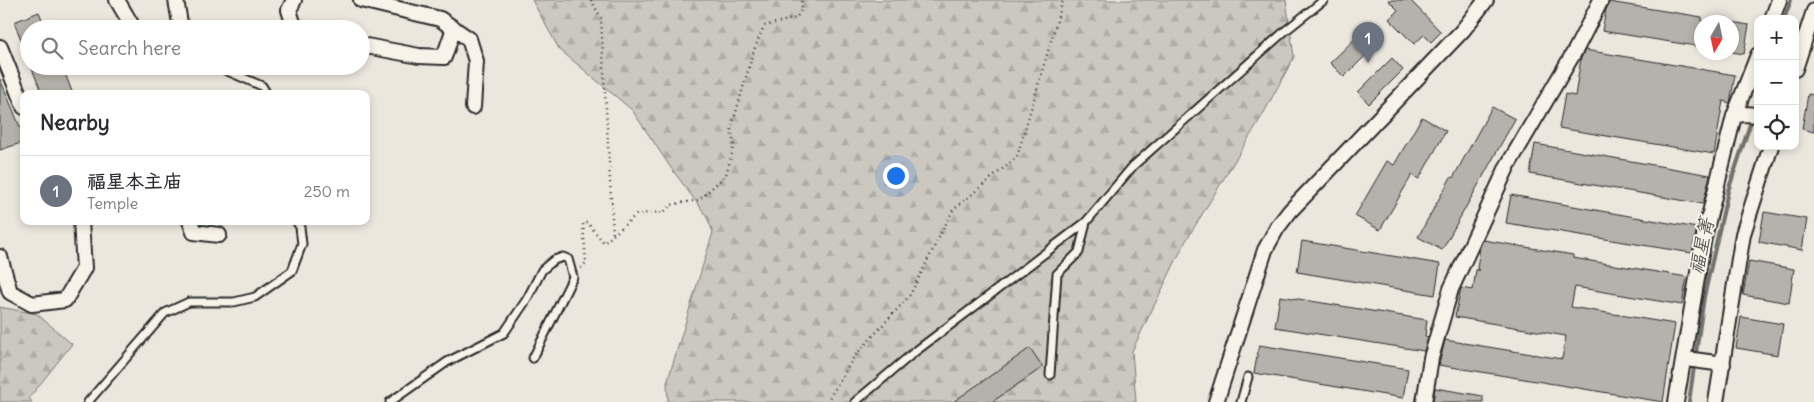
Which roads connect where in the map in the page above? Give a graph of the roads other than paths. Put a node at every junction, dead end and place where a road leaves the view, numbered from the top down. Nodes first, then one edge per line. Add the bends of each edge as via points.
1 (117, 0) edge
2 (176, 0) edge
3 (294, 0) edge
4 (361, 0) edge
5 (1324, 0) edge
6 (1486, 0) edge
7 (1601, 0) edge
8 (1779, 0) edge
9 (1814, 11) edge
10 (1773, 15) edge
11 (129, 20) edge
12 (179, 20) edge
13 (292, 20) edge
14 (454, 28) junction
15 (0, 47) edge
16 (370, 47) edge
17 (1757, 60) edge
18 (1798, 60) edge
19 (237, 75) edge
20 (264, 90) edge
21 (20, 97) edge
22 (473, 107) dead end
23 (1745, 115) edge
24 (1770, 150) edge
25 (1086, 222) junction
26 (81, 225) edge
27 (191, 225) edge
28 (299, 225) edge
29 (219, 235) dead end
30 (0, 258) edge
31 (533, 358) dead end
32 (1685, 360) junction
33 (1723, 364) junction
34 (1050, 375) dead end
35 (1248, 377) dead end
36 (88, 402) edge
37 (390, 402) edge
38 (855, 402) edge
39 (1216, 402) edge
40 (1241, 402) edge
41 (1424, 402) edge
42 (1676, 402) edge
43 (1716, 402) edge

1 - 11 street
2 - 12 street
3 - 13 street via 289,10
4 - 14 street via 440,19
5 - 25 lane via 1132,166
6 - 39 street via 1463,30 1277,228 1265,250
7 - 41 street via 1508,165 1451,289 1431,358
8 - 10 street
9 - 18 street
14 - 16 street via 444,57
14 - 22 street via 469,38 476,62
15 - 21 street
17 - 23 street
19 - 20 lane
23 - 32 street via 1704,237
24 - 33 street via 1743,234
25 - 34 lane via 1079,252 1058,274
25 - 38 lane via 912,354
26 - 30 street via 84,268 65,300 32,304 10,292
27 - 29 street via 194,232
28 - 36 lane via 302,244 292,271 255,297 234,302 189,302 165,313
31 - 37 lane via 573,277 568,259 562,257 542,270 504,333 446,362
32 - 33 street
32 - 42 street
33 - 43 street
35 - 40 lane

